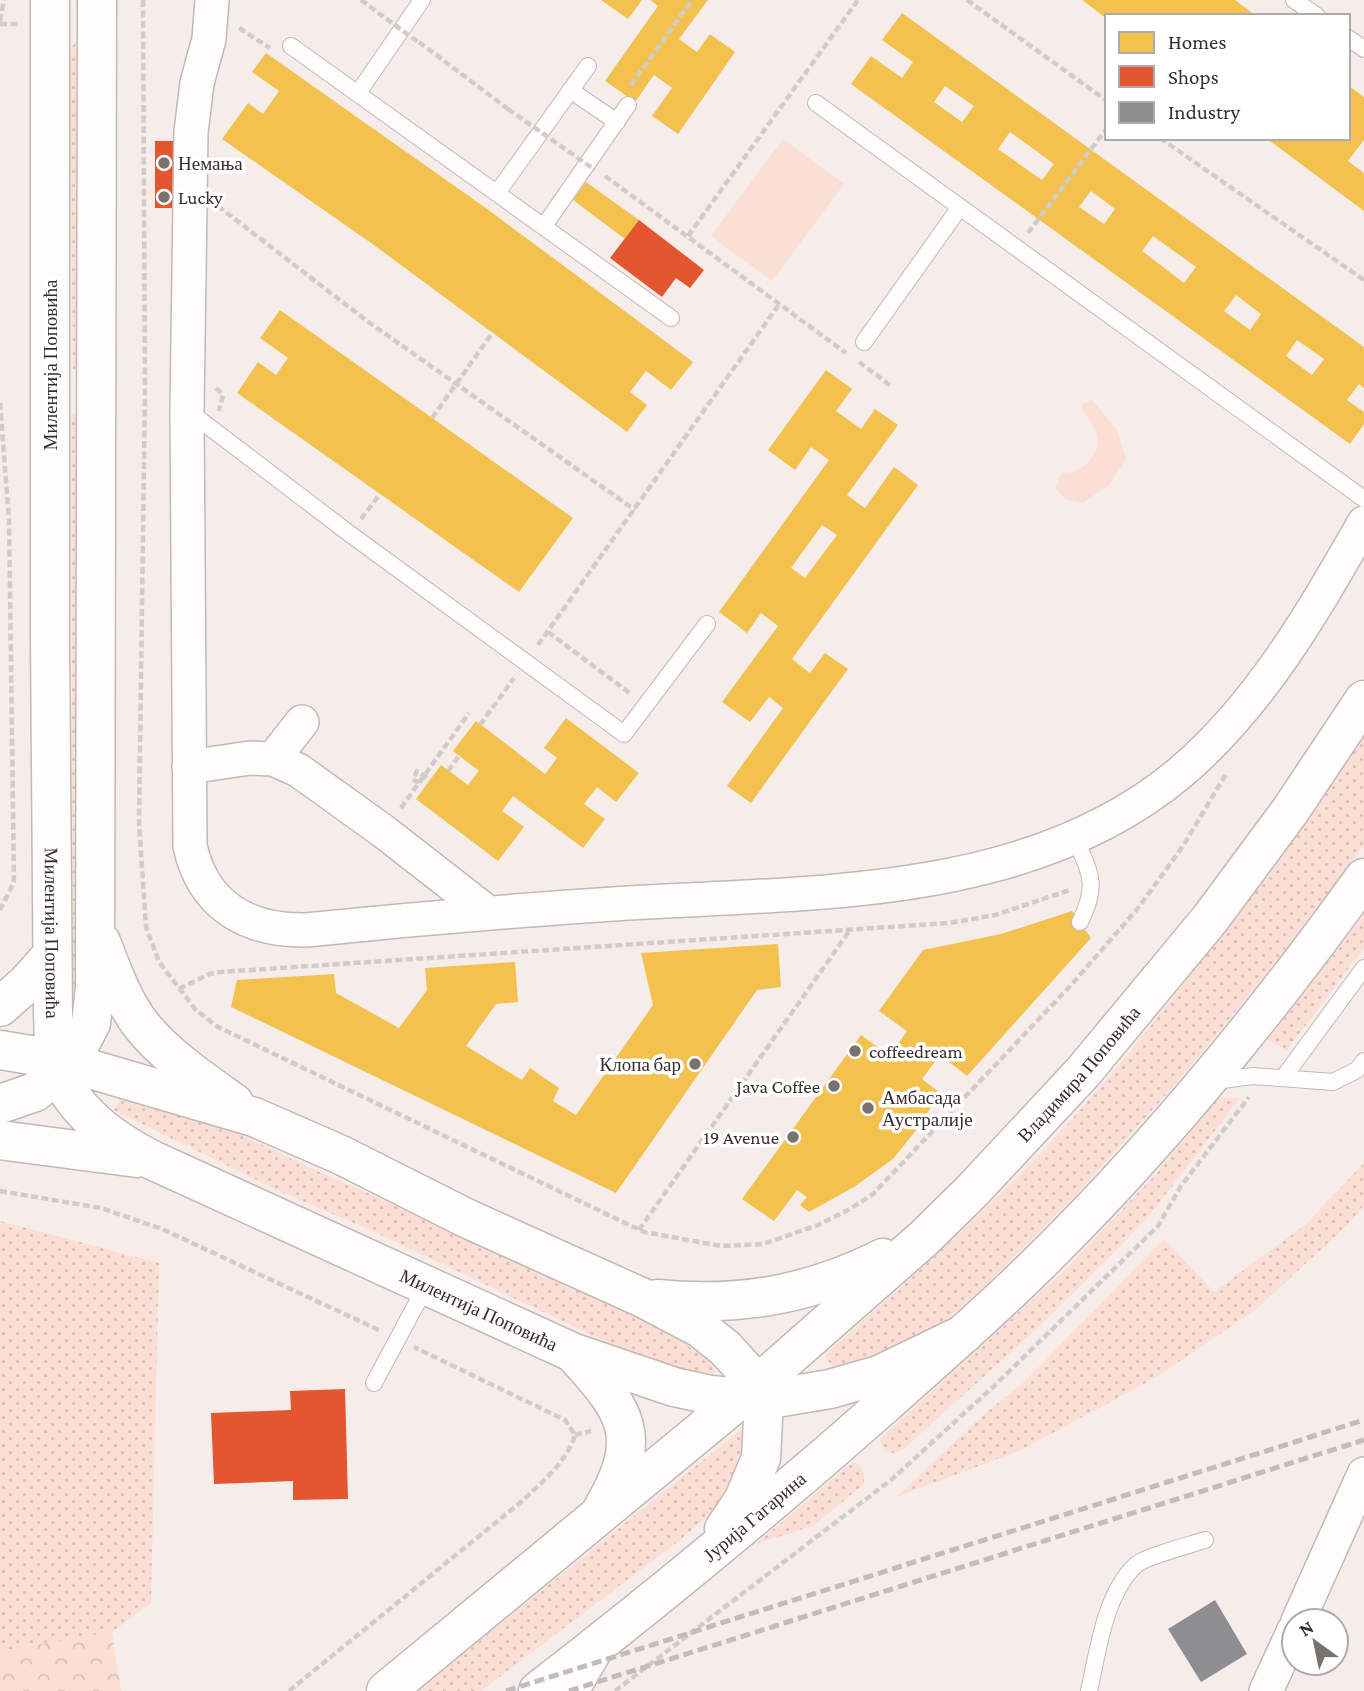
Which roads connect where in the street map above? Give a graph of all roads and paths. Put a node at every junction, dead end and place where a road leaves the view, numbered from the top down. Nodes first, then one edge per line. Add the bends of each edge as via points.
1 (4, 0) edge
2 (50, 0) edge
3 (97, 0) edge
4 (143, 0) edge
5 (212, 0) edge
6 (361, 0) edge
7 (422, 0) edge
8 (692, 0) edge
9 (858, 0) edge
10 (967, 0) edge
11 (1294, 0) edge
12 (1314, 14) edge
13 (0, 21) edge
14 (250, 35) dead end
15 (291, 46) dead end
16 (271, 49) dead end
17 (588, 66) dead end
18 (570, 90) junction
19 (358, 93) junction
20 (1105, 100) edge
21 (816, 103) dead end
22 (628, 106) dead end
23 (613, 119) junction
24 (1105, 131) edge
25 (1163, 140) edge
26 (498, 192) junction
27 (217, 205) dead end
28 (960, 207) junction
29 (544, 226) junction
30 (688, 236) junction
31 (1017, 248) junction
32 (1364, 280) edge
33 (780, 303) junction
34 (671, 318) dead end
35 (493, 332) dead end
36 (864, 342) dead end
37 (457, 385) junction
38 (891, 386) dead end
39 (0, 405) edge
40 (187, 410) junction
41 (432, 418) dead end
42 (2, 444) edge
43 (380, 494) dead end
44 (1364, 499) edge
45 (635, 510) junction
46 (1364, 523) edge
47 (350, 534) junction
48 (707, 624) dead end
49 (1364, 700) edge
50 (646, 705) junction
51 (469, 713) dead end
52 (302, 722) dead end
53 (459, 756) dead end
54 (274, 759) junction
55 (1232, 765) dead end
56 (189, 767) junction
57 (448, 771) dead end
58 (424, 776) junction
59 (430, 780) dead end
60 (383, 831) junction
61 (1074, 838) junction
62 (1091, 878) junction
63 (1364, 878) edge
64 (0, 910) edge
65 (487, 912) junction
66 (1080, 922) dead end
67 (96, 928) junction
68 (850, 930) junction
69 (52, 955) junction
70 (1364, 968) edge
71 (178, 989) junction
72 (0, 1007) edge
73 (0, 1050) edge
74 (1364, 1061) edge
75 (62, 1065) junction
76 (1264, 1077) junction
77 (1283, 1078) junction
78 (1206, 1082) junction
79 (0, 1104) edge
80 (254, 1117) junction
81 (0, 1140) edge
82 (152, 1160) junction
83 (0, 1191) edge
84 (639, 1230) junction
85 (923, 1239) junction
86 (426, 1286) junction
87 (643, 1298) junction
88 (964, 1334) junction
89 (398, 1339) junction
90 (574, 1353) junction
91 (373, 1383) dead end
92 (754, 1394) junction
93 (1364, 1474) edge
94 (597, 1517) junction
95 (1205, 1540) dead end
96 (695, 1567) junction
97 (1304, 1607) edge
98 (594, 1648) junction
99 (1280, 1660) edge
100 (289, 1691) edge
101 (386, 1691) edge
102 (538, 1691) edge
103 (569, 1691) edge
104 (615, 1691) edge
105 (1090, 1691) edge
106 (1266, 1691) edge

1 - 13 path
2 - 69 street, Милентија Поповића
3 - 67 street
4 - 71 path via 145,391 139,822 146,928 159,962
5 - 40 street via 209,40 191,120
6 - 30 path, bridge
7 - 19 lane
8 - 23 path
9 - 30 path
10 - 20 path
11 - 12 lane
14 - 16 path
15 - 19 lane
17 - 18 lane
18 - 23 lane
18 - 26 lane
19 - 26 lane
21 - 28 lane
22 - 23 lane
23 - 29 lane
24 - 31 path
25 - 32 path
26 - 29 lane
27 - 37 path
28 - 31 lane
28 - 36 lane
29 - 34 lane
30 - 33 path
31 - 44 lane
33 - 38 path
33 - 45 path
35 - 37 path
37 - 41 path
37 - 45 path
39 - 42 path
40 - 47 lane
40 - 56 street
42 - 64 path via 9,520 14,882
43 - 47 path
45 - 50 path via 548,632
46 - 61 street via 1294,639 1223,733 1143,800
47 - 50 lane via 624,734
48 - 50 lane
49 - 85 street, Владимира Поповића via 1290,811 1135,1012 1029,1132
51 - 58 path
52 - 54 street
53 - 57 path
54 - 56 street
54 - 60 street
55 - 84 path via 1139,907 1065,992 873,1194 818,1226 763,1244 721,1247
56 - 65 street via 190,846 195,868 214,897 235,915 282,931
58 - 59 path
58 - 60 path
60 - 65 street
61 - 62 lane
61 - 65 street via 989,866 853,890
62 - 66 lane
62 - 68 path via 995,915
63 - 78 street
67 - 75 street via 93,1017
67 - 80 street via 140,1023 184,1065
68 - 71 path via 221,972
68 - 84 path
69 - 72 street
69 - 75 street, Милентија Поповића
70 - 77 lane
71 - 84 path via 218,1027
73 - 75 street
74 - 77 lane via 1357,1070 1333,1082
75 - 79 street via 23,1098
75 - 80 street
75 - 82 street, Милентија Поповића via 75,1098 103,1130
76 - 77 lane
76 - 78 lane
76 - 104 path via 1181,1186 1158,1226 993,1387 891,1480
78 - 88 street via 1090,1211
80 - 87 street
81 - 82 street
82 - 86 street, Милентија Поповића
83 - 89 path via 101,1208 162,1229
85 - 87 street via 865,1267 770,1297 693,1303
85 - 92 street, Владимира Поповића
86 - 89 lane
86 - 90 street, Милентија Поповића
87 - 92 street via 700,1328 725,1348
88 - 92 street, Милентија Поповића via 879,1375 830,1389
88 - 96 street, Јурија Гагарина
89 - 91 lane
89 - 100 path via 565,1420 575,1435 571,1448 521,1502
90 - 92 street, Милентија Поповића via 674,1387 711,1395
90 - 94 street via 609,1395 625,1423 619,1476
92 - 94 street
92 - 96 street via 762,1448 753,1480
93 - 97 street
94 - 101 street
95 - 105 lane via 1138,1563 1116,1592
96 - 98 street, Јурија Гагарина
98 - 102 street, Јурија Гагарина
98 - 103 street
99 - 106 street

